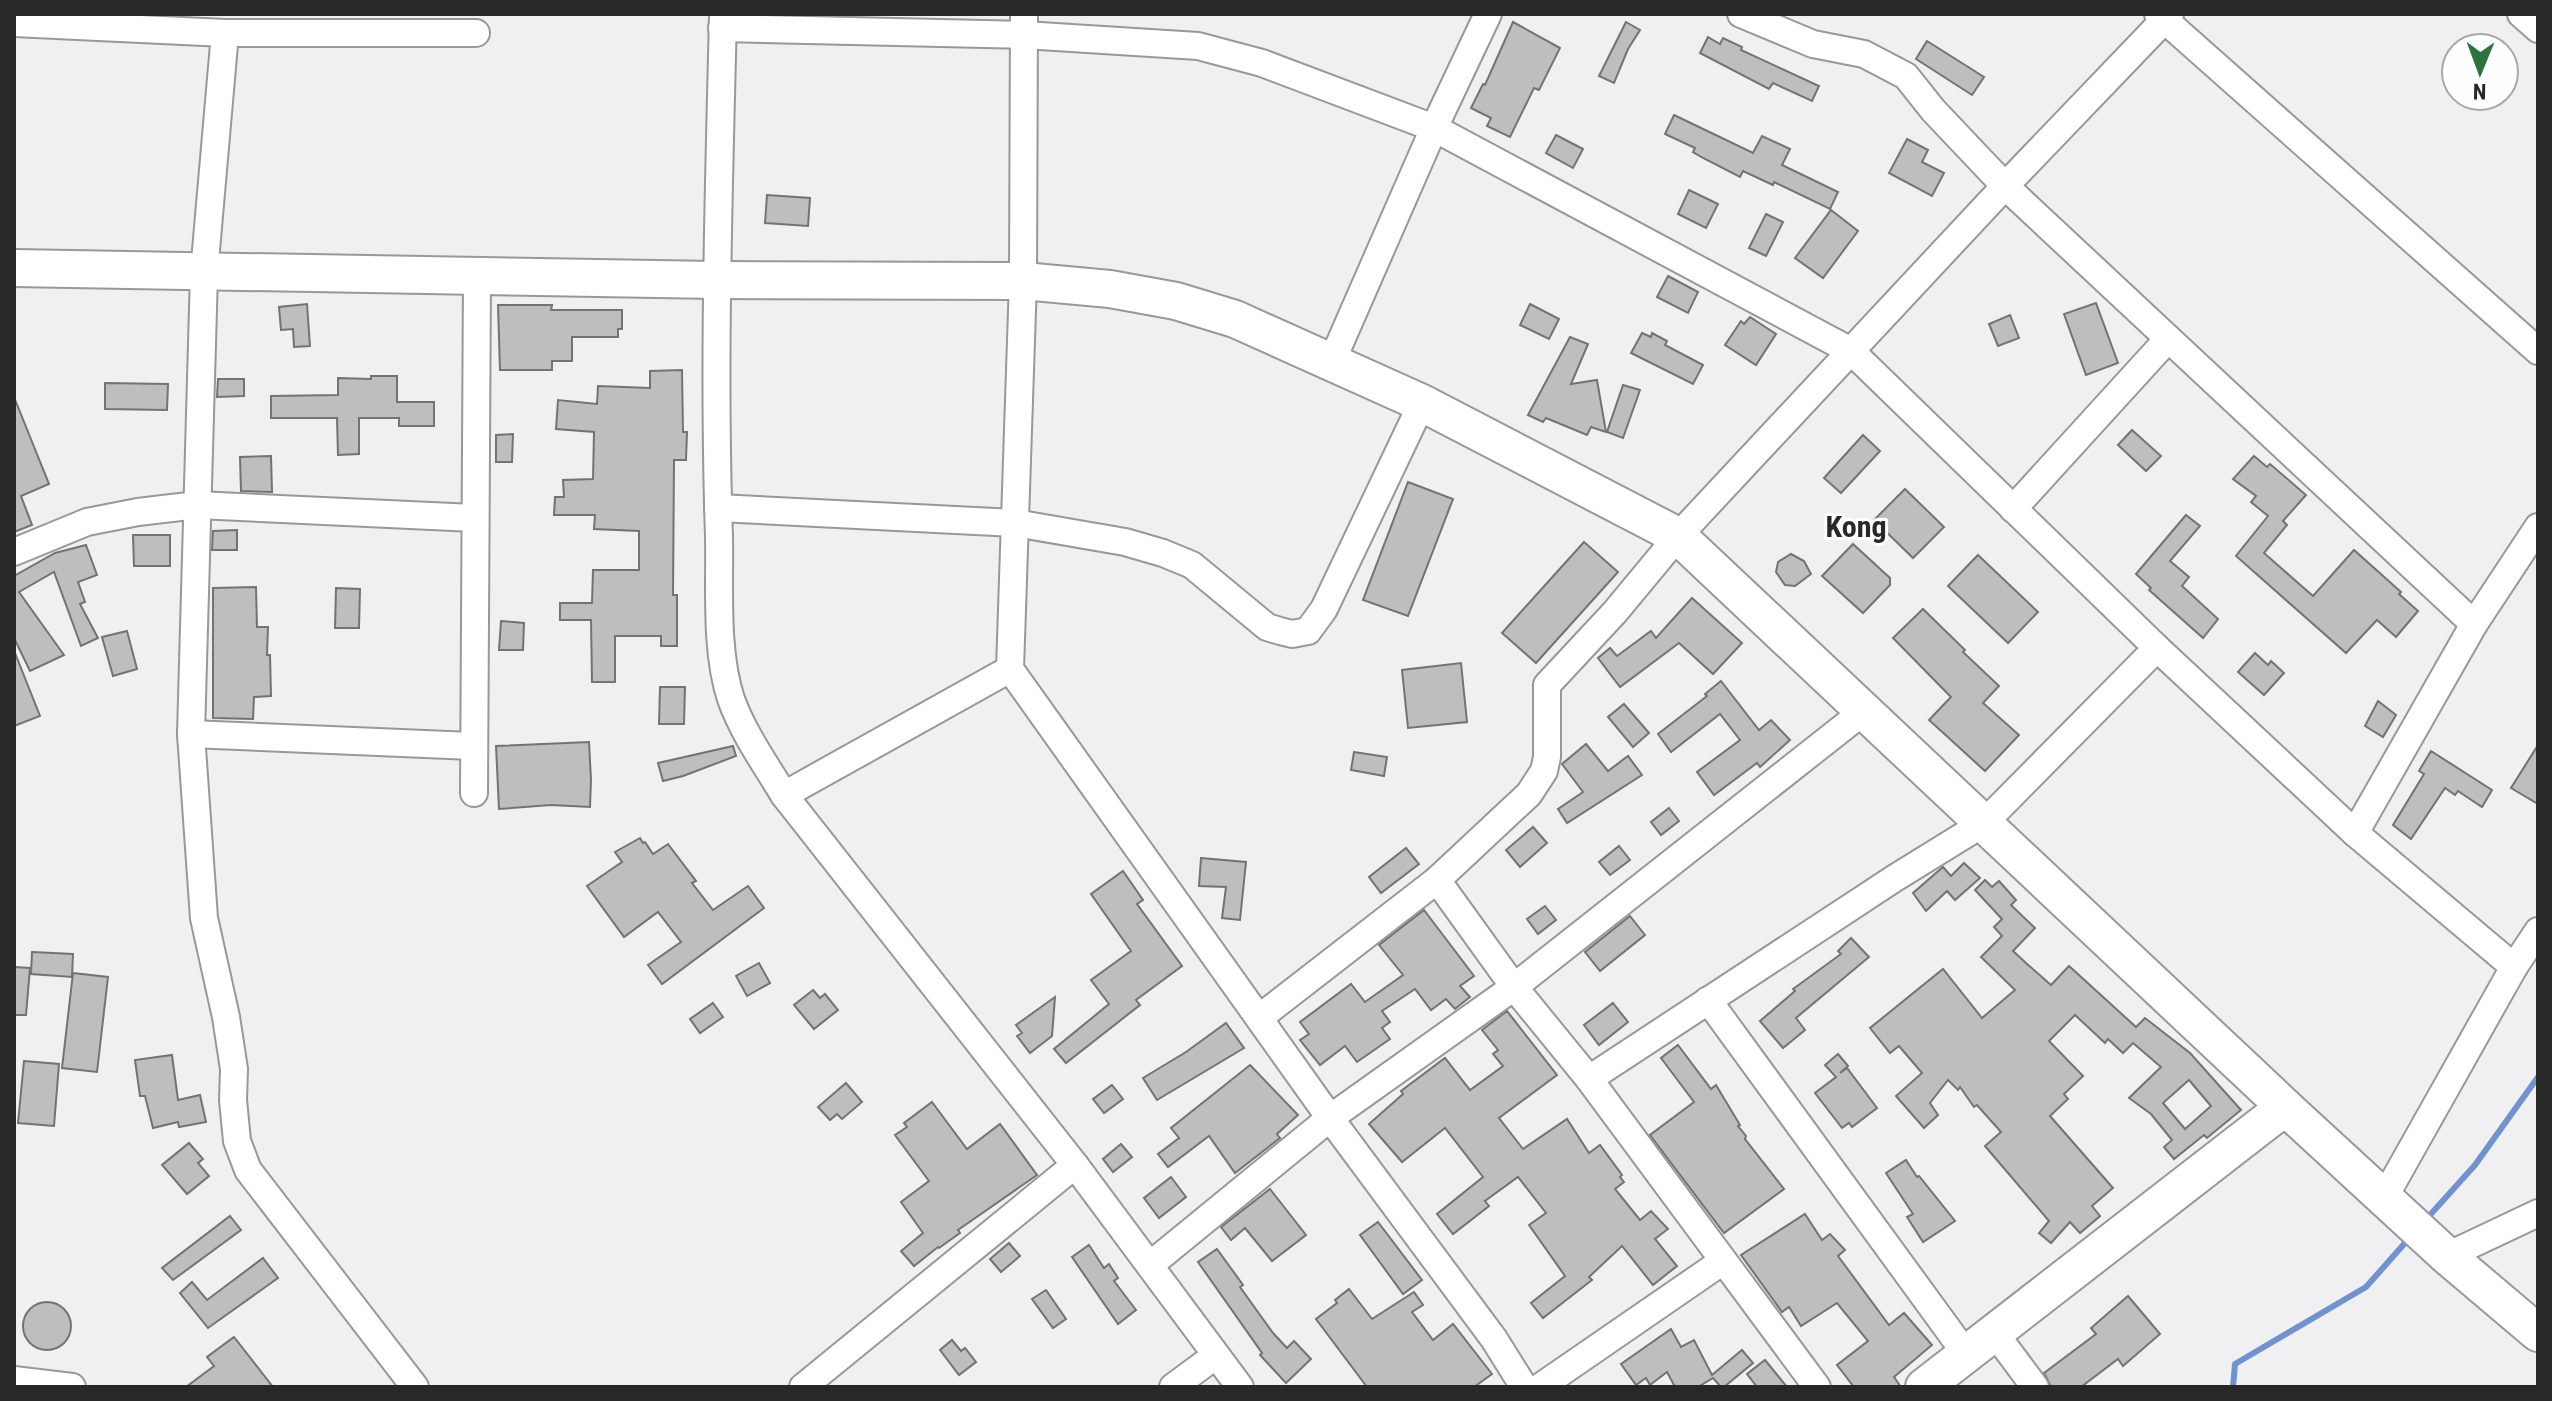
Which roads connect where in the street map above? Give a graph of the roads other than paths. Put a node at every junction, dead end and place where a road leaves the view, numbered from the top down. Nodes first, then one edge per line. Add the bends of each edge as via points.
1 (1488, 14) edge
2 (1741, 14) edge
3 (2521, 14) edge
4 (2164, 16) edge
5 (722, 21) edge
6 (14, 23) edge
7 (1024, 25) edge
8 (2538, 29) edge
9 (225, 33) junction
10 (476, 33) dead end
11 (1434, 128) junction
12 (2005, 186) junction
13 (14, 268) edge
14 (204, 273) junction
15 (477, 277) junction
16 (716, 280) junction
17 (1023, 281) junction
18 (2168, 339) junction
19 (1851, 351) junction
20 (2538, 351) edge
21 (1332, 361) junction
22 (1422, 403) junction
23 (197, 505) junction
24 (718, 508) junction
25 (2013, 509) junction
26 (474, 518) junction
27 (1015, 523) junction
28 (2538, 527) edge
29 (1678, 536) junction
30 (14, 552) edge
31 (2474, 624) junction
32 (2157, 648) junction
33 (1010, 669) junction
34 (1864, 711) junction
35 (191, 734) junction
36 (472, 746) junction
37 (474, 793) dead end
38 (784, 795) junction
39 (1984, 823) junction
40 (2355, 833) junction
41 (1437, 880) junction
42 (2538, 931) edge
43 (2514, 967) junction
44 (1514, 987) junction
45 (1708, 1000) junction
46 (1259, 1018) junction
47 (1589, 1079) junction
48 (2285, 1107) junction
49 (1330, 1118) junction
50 (1075, 1165) junction
51 (2384, 1198) junction
52 (2538, 1213) edge
53 (2447, 1256) junction
54 (1723, 1261) junction
55 (1150, 1265) junction
56 (1994, 1332) junction
57 (2538, 1333) edge
58 (1966, 1354) junction
59 (1215, 1356) junction
60 (14, 1380) edge
61 (72, 1387) edge
62 (415, 1387) edge
63 (803, 1387) edge
64 (1173, 1387) edge
65 (1240, 1387) edge
66 (1524, 1387) edge
67 (1540, 1387) edge
68 (1817, 1387) edge
69 (1924, 1387) edge
70 (2035, 1387) edge

1 - 11 street
2 - 12 street via 1813,44 1864,54 1906,76
3 - 8 street
4 - 12 street
4 - 20 street
5 - 7 street
5 - 16 street
6 - 9 street
7 - 11 street via 1198,46 1262,63
7 - 17 street
9 - 10 street
9 - 14 street
11 - 19 street
11 - 21 street
12 - 18 street
12 - 19 street
13 - 14 main road
14 - 15 main road
14 - 23 street
15 - 16 main road
15 - 26 street
16 - 17 main road
16 - 24 street
17 - 21 main road via 1176,301 1235,319
17 - 27 street
18 - 25 street
18 - 31 street
19 - 25 street
19 - 29 street
21 - 22 main road
22 - 27 street via 1324,609 1300,634 1267,627 1192,565 1163,553
22 - 29 main road
23 - 26 street
23 - 30 street via 87,522
23 - 35 street
24 - 27 street
24 - 38 street via 723,665 732,700
25 - 32 street
26 - 36 street
27 - 33 street
28 - 31 street
29 - 34 main road
29 - 41 street via 1547,685 1547,757 1529,794
31 - 40 street
32 - 39 street
32 - 40 street
33 - 38 street
33 - 46 street
34 - 39 main road
34 - 44 street
35 - 36 street
35 - 62 street via 204,918 234,1069 237,1141 248,1170
36 - 37 street
38 - 50 street
39 - 45 street
39 - 48 main road
40 - 43 street
41 - 44 street
41 - 46 street
42 - 43 street
43 - 51 street
44 - 47 street
44 - 49 street
45 - 47 street
45 - 58 street
46 - 49 street
47 - 54 street
48 - 51 main road
48 - 56 main road
49 - 55 street
49 - 66 street
50 - 55 street
50 - 63 street
51 - 53 main road
52 - 53 street
53 - 57 main road
54 - 67 street
54 - 68 street
55 - 59 street
56 - 58 main road
56 - 70 street
58 - 69 main road
59 - 64 street
59 - 65 street
60 - 61 street

